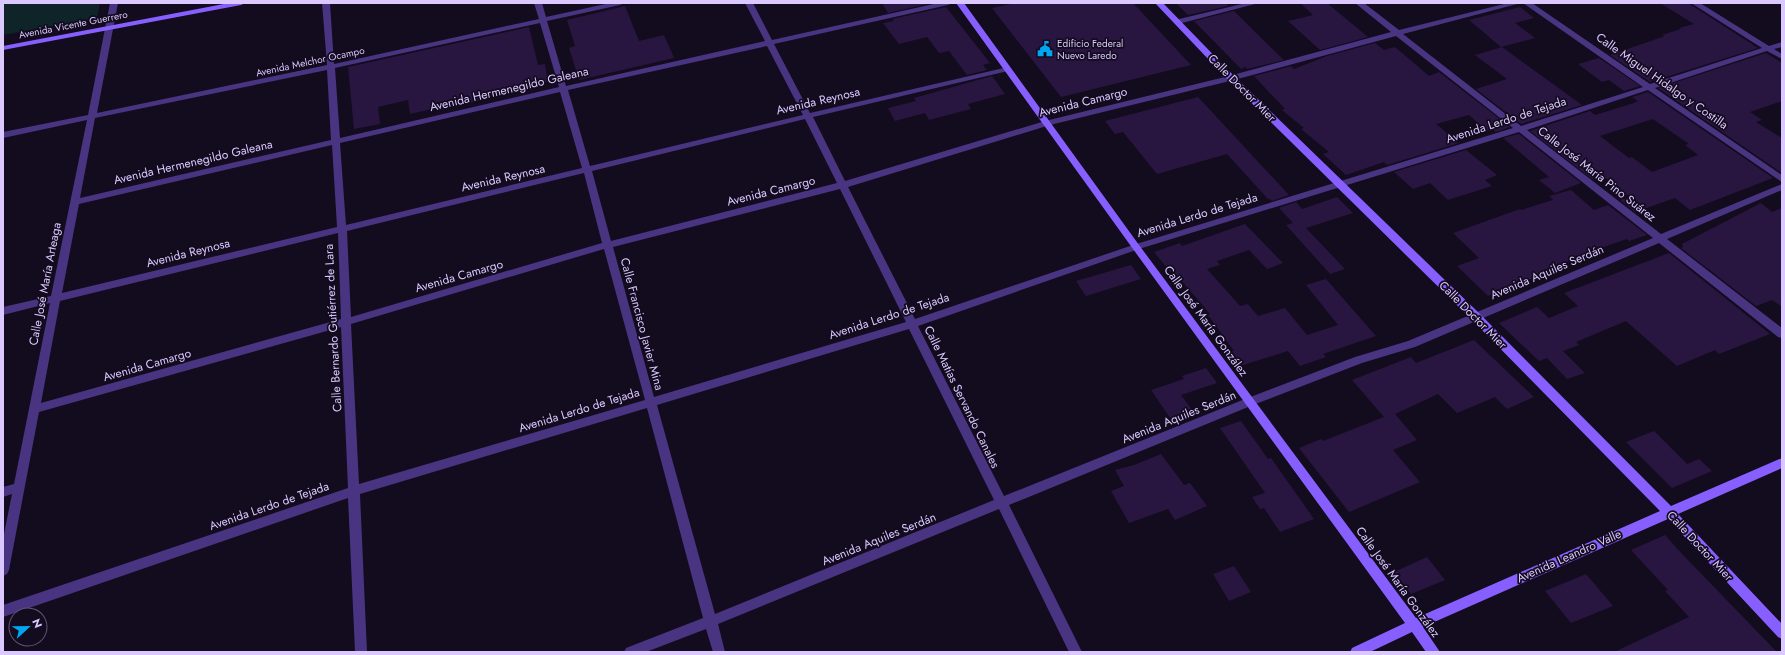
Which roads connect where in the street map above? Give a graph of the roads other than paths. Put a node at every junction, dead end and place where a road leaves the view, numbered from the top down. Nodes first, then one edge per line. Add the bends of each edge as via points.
1 (114, 3) edge
2 (241, 3) edge
3 (326, 3) edge
4 (538, 3) edge
5 (620, 3) edge
6 (749, 3) edge
7 (948, 3) edge
8 (960, 3) edge
9 (1159, 3) edge
10 (1255, 3) edge
11 (1359, 3) edge
12 (1517, 3) edge
13 (1528, 3) edge
14 (1695, 3) edge
15 (543, 20) junction
16 (1178, 22) junction
17 (110, 28) junction
18 (1397, 33) junction
19 (769, 42) junction
20 (1782, 44) edge
21 (3, 48) edge
22 (1769, 49) junction
23 (1782, 57) edge
24 (330, 67) junction
25 (1008, 69) junction
26 (1231, 78) junction
27 (1650, 88) junction
28 (562, 89) junction
29 (808, 116) junction
30 (93, 117) junction
31 (1048, 123) junction
32 (1520, 129) junction
33 (3, 135) edge
34 (336, 140) junction
35 (587, 170) junction
36 (1782, 179) edge
37 (843, 185) junction
38 (1340, 186) junction
39 (1782, 187) edge
40 (75, 202) junction
41 (342, 228) junction
42 (1659, 238) junction
43 (607, 245) junction
44 (1136, 247) junction
45 (55, 298) junction
46 (3, 311) edge
47 (1476, 317) junction
48 (346, 322) junction
49 (912, 324) junction
50 (1782, 334) edge
51 (651, 402) junction
52 (1250, 402) junction
53 (34, 409) junction
54 (1782, 463) edge
55 (19, 487) junction
56 (354, 491) junction
57 (3, 492) edge
58 (1000, 504) junction
59 (1668, 512) junction
60 (3, 570) edge
61 (3, 611) edge
62 (711, 621) junction
63 (1414, 625) junction
64 (1782, 633) edge
65 (361, 652) edge
66 (630, 652) edge
67 (719, 652) edge
68 (1076, 652) edge
69 (1356, 652) edge
70 (1434, 652) edge

1 - 17 street, Calle José María Arteaga
2 - 17 main road, Avenida Vicente Guerrero
3 - 24 street, Calle Bernardo Gutiérrez de Lara
4 - 15 street, Calle Francisco Javier Mina
5 - 15 street, Avenida Melchor Ocampo
6 - 19 street, Calle Matías Servando Canales
7 - 19 street, Avenida Hermenegildo Galeana
8 - 25 main road, Calle José María González
9 - 16 main road, Calle Doctor Mier
10 - 16 street
11 - 18 street, Calle José María Pino Suárez
12 - 18 street, Avenida Camargo
13 - 27 street, Calle Miguel Hidalgo y Costilla
14 - 22 street
15 - 24 street, Avenida Melchor Ocampo
15 - 28 street, Calle Francisco Javier Mina
16 - 26 main road, Calle Doctor Mier
17 - 21 main road, Avenida Vicente Guerrero
17 - 30 street, Calle José María Arteaga
18 - 26 street, Avenida Camargo
18 - 32 street, Calle José María Pino Suárez
19 - 28 street, Avenida Hermenegildo Galeana
19 - 29 street, Calle Matías Servando Canales
20 - 22 street, Avenida Lerdo de Tejada
22 - 23 street
22 - 27 street, Avenida Lerdo de Tejada
24 - 30 street, Avenida Melchor Ocampo
24 - 34 street, Calle Bernardo Gutiérrez de Lara
25 - 29 street, Avenida Reynosa
25 - 31 main road, Calle José María González
26 - 31 street, Avenida Camargo
26 - 38 main road, Calle Doctor Mier
27 - 32 street, Avenida Lerdo de Tejada
27 - 36 street, Calle Miguel Hidalgo y Costilla
28 - 34 street, Avenida Hermenegildo Galeana
28 - 35 street, Calle Francisco Javier Mina
29 - 35 street, Avenida Reynosa
29 - 37 street, Calle Matías Servando Canales
30 - 33 street, Avenida Melchor Ocampo
30 - 40 street, Calle José María Arteaga
31 - 37 street, Avenida Camargo
31 - 44 main road, Calle José María González
32 - 38 street, Avenida Lerdo de Tejada
32 - 42 street, Calle José María Pino Suárez
34 - 40 street, Avenida Hermenegildo Galeana
34 - 41 street, Calle Bernardo Gutiérrez de Lara
35 - 41 street, Avenida Reynosa
35 - 43 street, Calle Francisco Javier Mina
37 - 43 street, Avenida Camargo
37 - 49 street, Calle Matías Servando Canales
38 - 44 street, Avenida Lerdo de Tejada
38 - 47 main road, Calle Doctor Mier
39 - 42 street, Avenida Aquiles Serdán
40 - 45 street, Calle José María Arteaga
41 - 45 street, Avenida Reynosa
41 - 48 street, Calle Bernardo Gutiérrez de Lara
42 - 47 street, Avenida Aquiles Serdán
42 - 50 street, Calle José María Pino Suárez
43 - 48 street, Avenida Camargo
43 - 51 street, Calle Francisco Javier Mina
44 - 49 street, Avenida Lerdo de Tejada
44 - 52 main road, Calle José María González
45 - 46 street, Avenida Reynosa
45 - 53 street, Calle José María Arteaga
47 - 52 street, Avenida Aquiles Serdán via 1411,344 1359,360
47 - 59 main road, Calle Doctor Mier
48 - 53 street, Avenida Camargo
48 - 56 street, Calle Bernardo Gutiérrez de Lara
49 - 51 street, Avenida Lerdo de Tejada
49 - 58 street, Calle Matías Servando Canales
51 - 56 street, Avenida Lerdo de Tejada
51 - 62 street, Calle Francisco Javier Mina
52 - 58 street, Avenida Aquiles Serdán
52 - 63 main road, Calle José María González
53 - 55 street, Calle José María Arteaga
54 - 59 main road, Avenida Leandro Valle
55 - 57 street
55 - 60 street, Calle José María Arteaga
56 - 61 street, Avenida Lerdo de Tejada
56 - 65 street, Calle Bernardo Gutiérrez de Lara
58 - 62 street, Avenida Aquiles Serdán
58 - 68 street, Calle Matías Servando Canales
59 - 63 main road, Avenida Leandro Valle
59 - 64 main road, Calle Doctor Mier
62 - 66 street, Avenida Aquiles Serdán
62 - 67 street, Calle Francisco Javier Mina
63 - 69 main road, Avenida Leandro Valle
63 - 70 main road, Calle José María González

